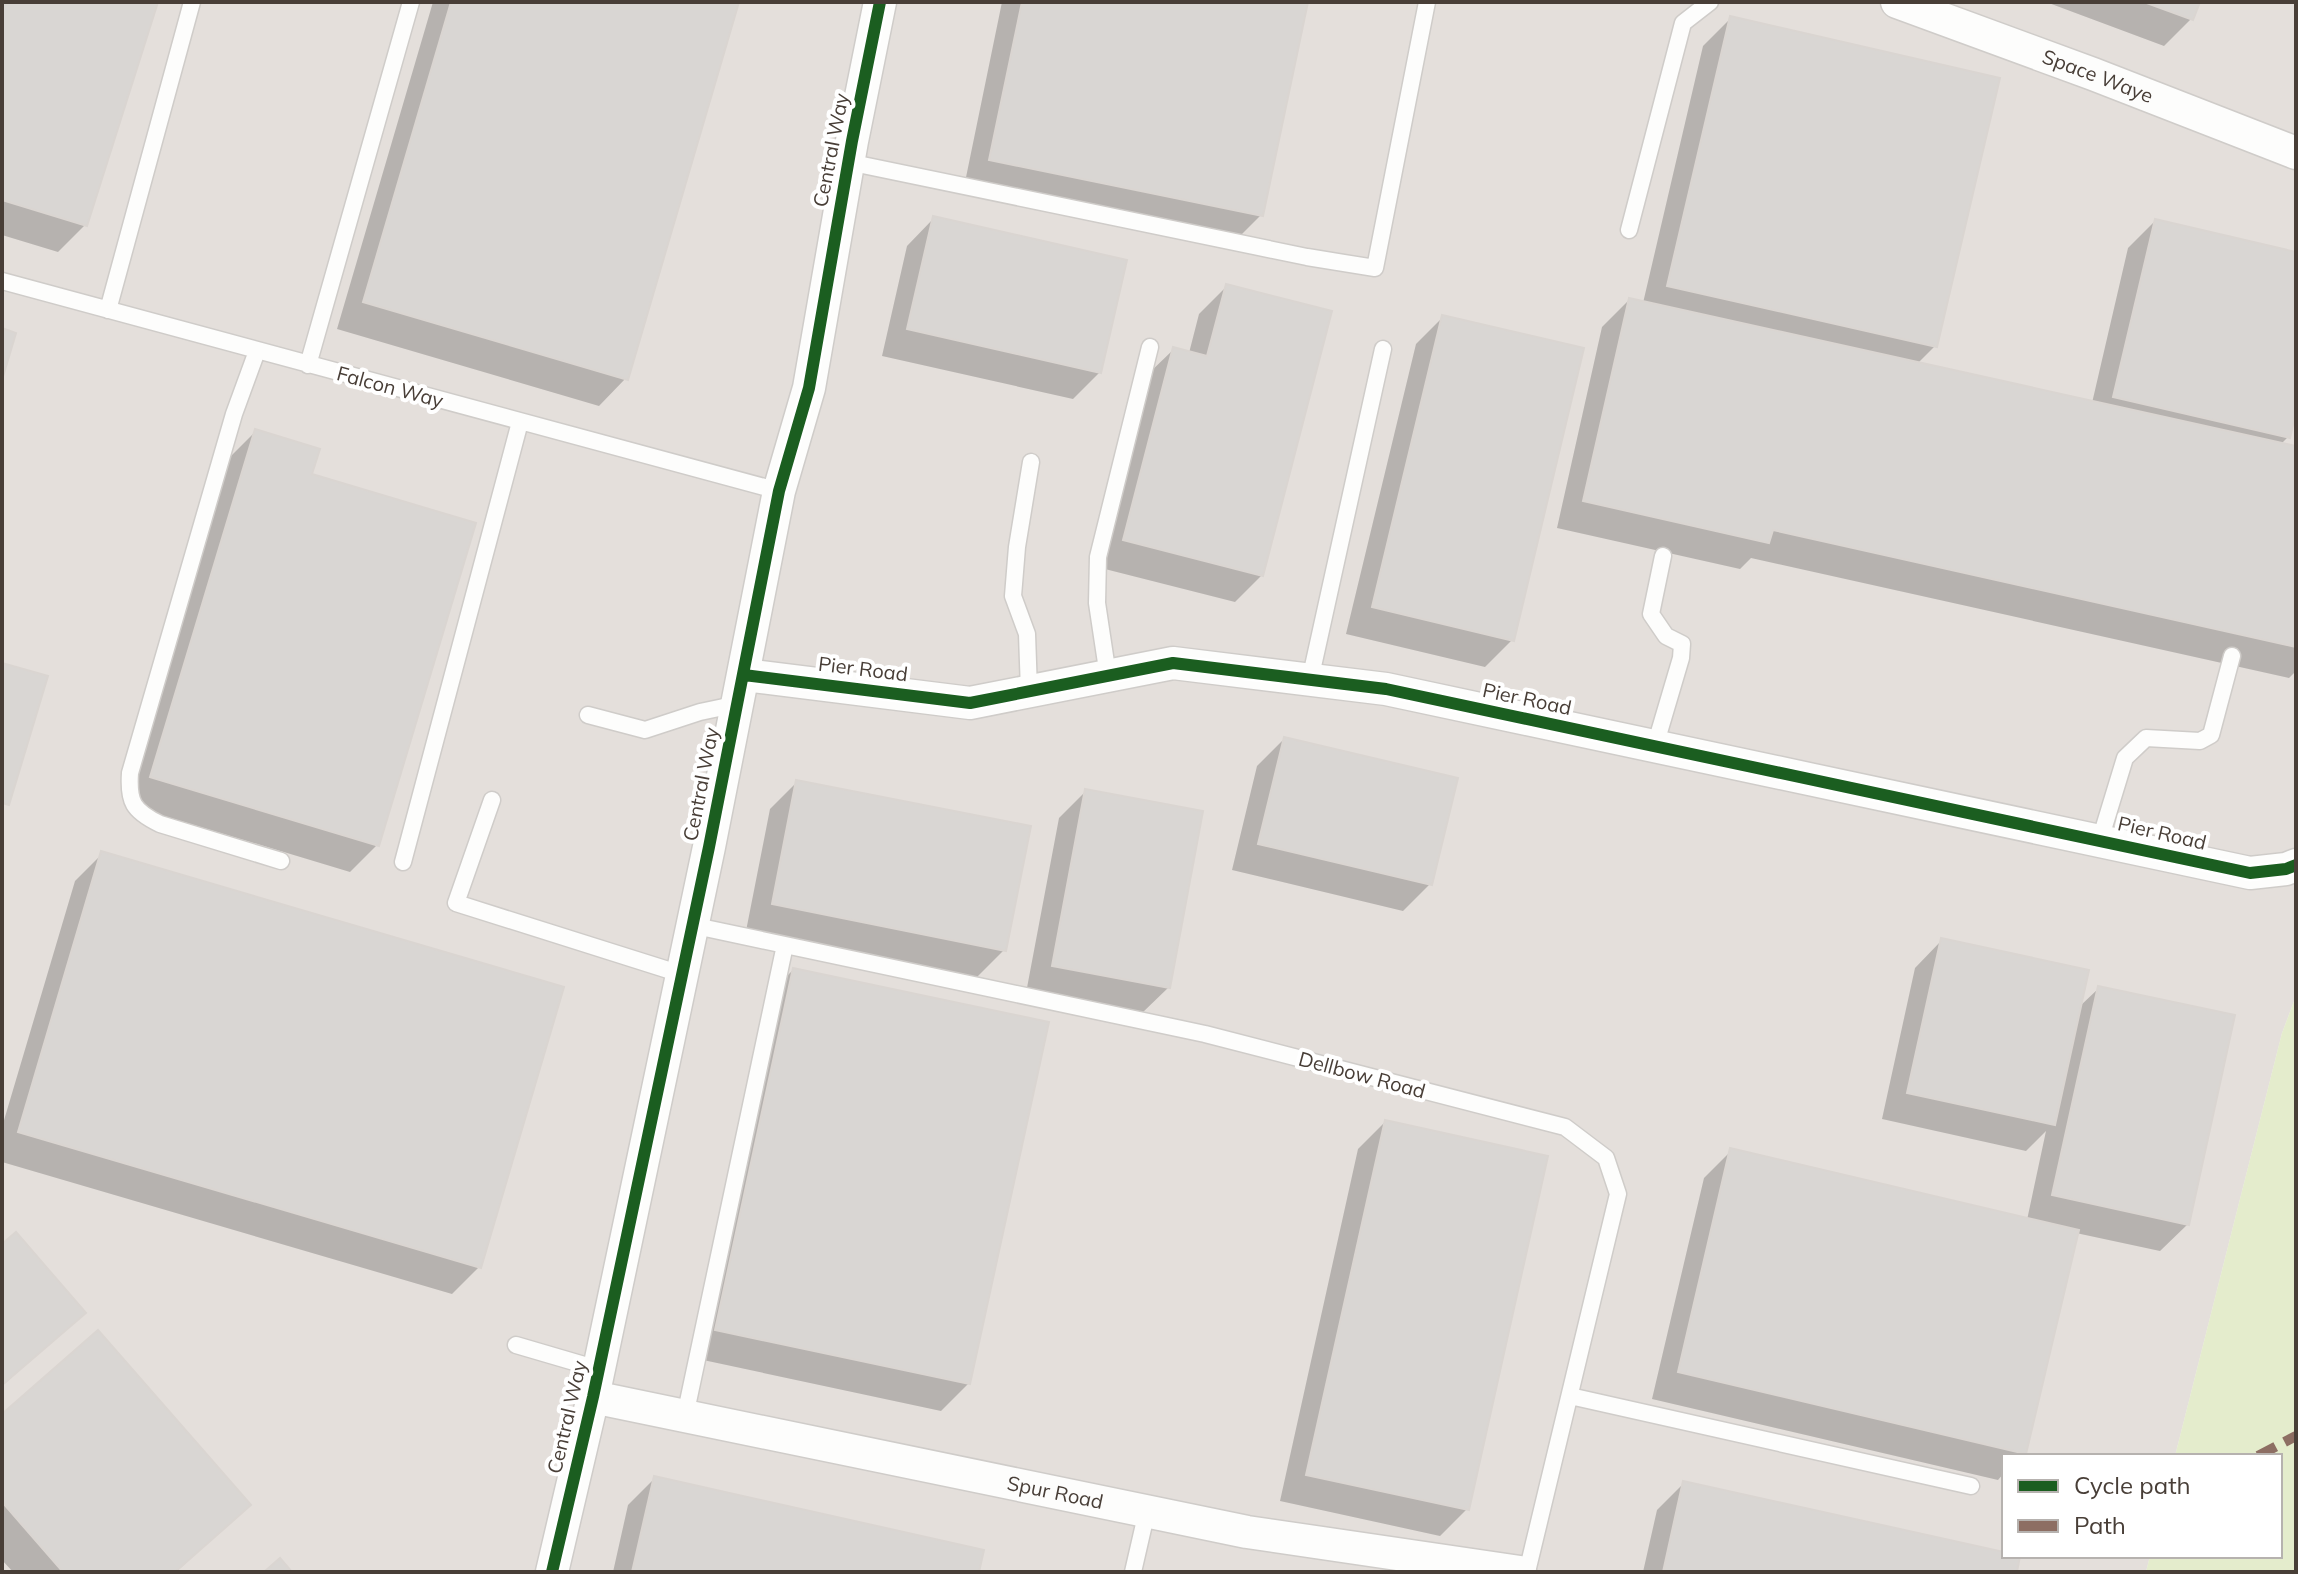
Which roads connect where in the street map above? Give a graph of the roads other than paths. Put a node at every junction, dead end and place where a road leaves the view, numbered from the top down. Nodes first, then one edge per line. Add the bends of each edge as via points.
1 (192, 2) edge
2 (411, 2) edge
3 (880, 2) edge
4 (1427, 2) edge
5 (1710, 2) edge
6 (1897, 2) edge
7 (2296, 153) edge
8 (848, 162) junction
9 (1629, 230) dead end
10 (2, 281) edge
11 (108, 310) junction
12 (1150, 347) dead end
13 (1383, 349) dead end
14 (257, 351) junction
15 (308, 365) junction
16 (520, 422) junction
17 (1031, 462) dead end
18 (779, 491) junction
19 (1663, 556) dead end
20 (2232, 656) dead end
21 (1108, 676) junction
22 (1310, 680) junction
23 (741, 690) junction
24 (1029, 691) junction
25 (588, 715) dead end
26 (1655, 746) junction
27 (492, 800) dead end
28 (2100, 840) junction
29 (281, 861) dead end
30 (403, 862) dead end
31 (2296, 865) edge
32 (691, 925) junction
33 (785, 945) junction
34 (681, 974) junction
35 (516, 1345) dead end
36 (595, 1383) junction
37 (1570, 1396) junction
38 (685, 1416) junction
39 (1971, 1486) dead end
40 (1147, 1511) junction
41 (552, 1572) edge
42 (1133, 1572) edge
43 (1520, 1572) edge
44 (1527, 1572) edge

1 - 11 lane
2 - 15 lane
3 - 8 street, Central Way
4 - 8 lane via 1375,268
5 - 9 lane via 1683,23
6 - 7 street, Space Waye
8 - 18 street, Central Way via 809,388
10 - 11 lane, Falcon Way
11 - 14 lane, Falcon Way
12 - 21 lane via 1098,557 1097,603
13 - 22 lane
14 - 15 lane, Falcon Way
14 - 29 lane via 130,773 129,794 145,817 160,824
15 - 16 lane, Falcon Way
16 - 18 lane, Falcon Way
16 - 30 lane
17 - 24 lane via 1013,596 1027,634
18 - 23 street, Central Way
19 - 26 lane via 1651,614 1666,636 1682,644
20 - 28 lane via 2211,735 2200,741 2146,738 2125,758
21 - 22 street, Pier Road via 1173,663
21 - 24 street, Pier Road
22 - 26 street, Pier Road via 1386,689
23 - 24 street, Pier Road via 970,703
23 - 25 lane via 700,712 645,730
23 - 32 street, Central Way
26 - 28 street, Pier Road
27 - 34 lane via 456,903
28 - 31 street, Pier Road via 2250,873
32 - 33 lane, Dellbow Road
32 - 34 street, Central Way
33 - 37 lane, Dellbow Road via 1205,1034 1565,1127 1606,1158 1618,1194
33 - 38 lane
34 - 36 street, Central Way
35 - 36 lane
36 - 38 street, Spur Road
36 - 41 street, Central Way
37 - 39 lane
37 - 44 lane, Dellbow Road
38 - 40 street, Spur Road
40 - 42 lane
40 - 43 street, Spur Road via 1247,1532

